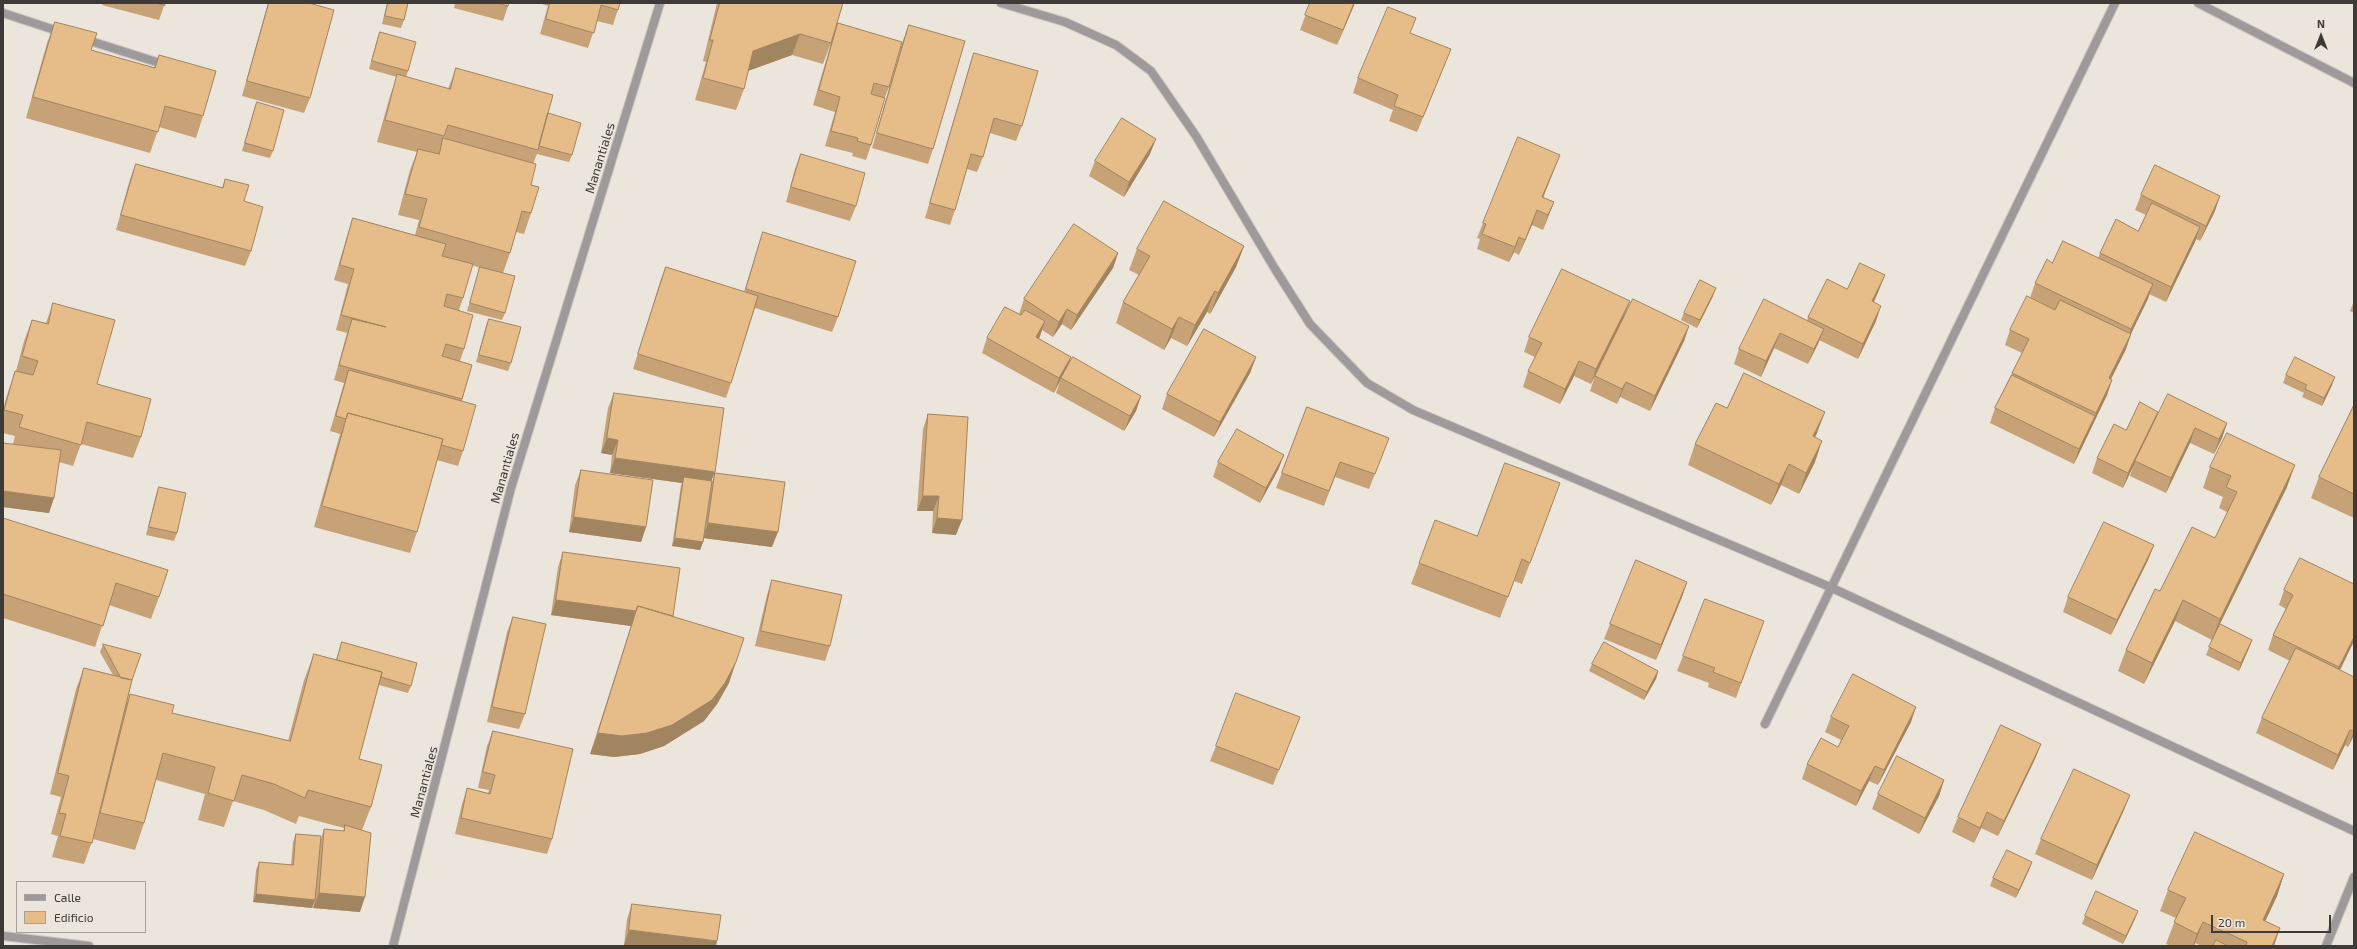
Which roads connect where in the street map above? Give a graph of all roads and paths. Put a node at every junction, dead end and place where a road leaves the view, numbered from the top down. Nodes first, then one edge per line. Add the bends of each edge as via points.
1 (660, 3) edge
2 (1001, 3) edge
3 (2115, 3) edge
4 (2198, 3) edge
5 (3, 13) edge
6 (176, 68) edge
7 (2354, 83) edge
8 (1830, 587) junction
9 (1765, 724) dead end
10 (2354, 831) edge
11 (2354, 877) edge
12 (3, 936) edge
13 (90, 946) edge
14 (393, 946) edge
15 (2326, 946) edge

1 - 14 street, Manantiales via 511,488
2 - 8 street via 1065,22 1116,45 1151,71 1196,136 1310,324 1368,383 1413,410 1474,437
3 - 8 street
4 - 7 street
5 - 6 street
8 - 9 street
8 - 10 street
11 - 15 street
12 - 13 street

